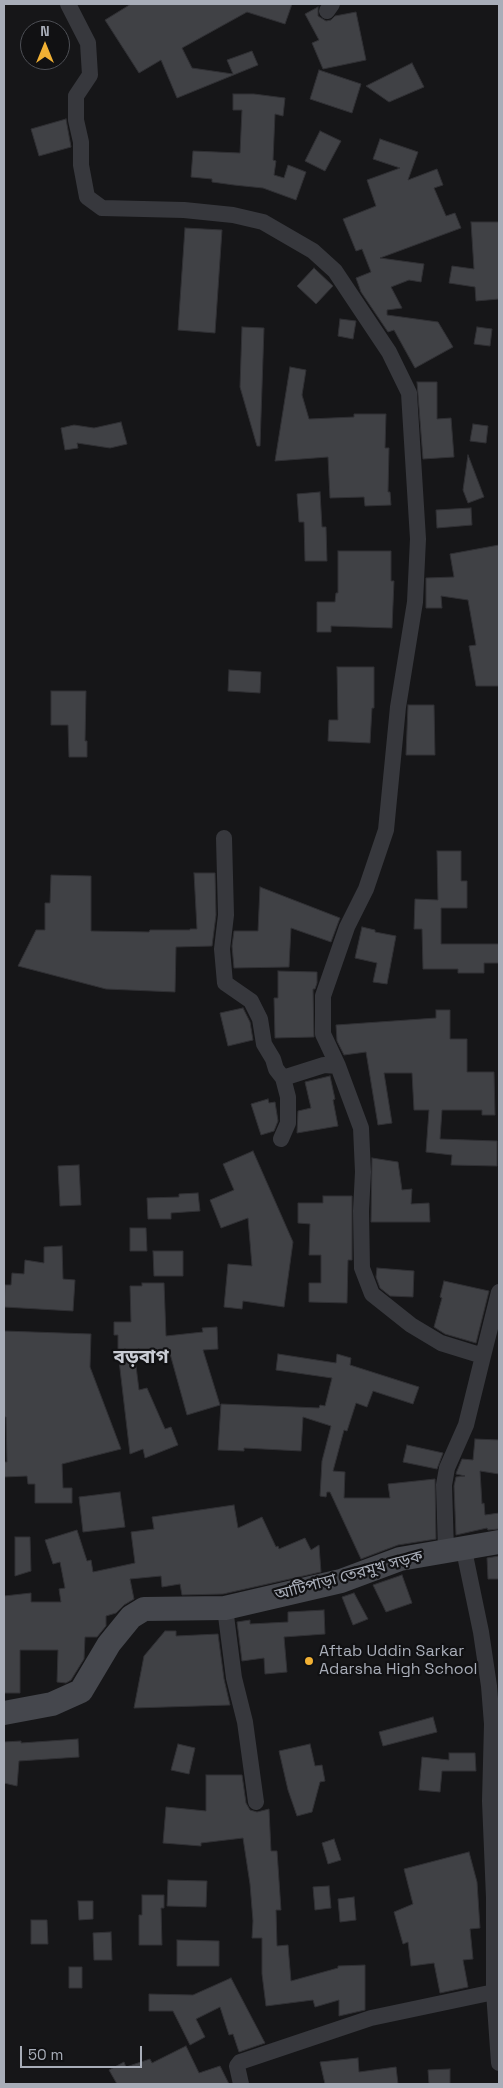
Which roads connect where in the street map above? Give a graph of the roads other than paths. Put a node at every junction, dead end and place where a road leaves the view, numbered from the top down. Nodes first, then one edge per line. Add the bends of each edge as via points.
1 (68, 4) edge
2 (224, 838) dead end
3 (338, 1066) junction
4 (283, 1078) junction
5 (280, 1139) dead end
6 (499, 1292) edge
7 (482, 1356) junction
8 (499, 1542) edge
9 (456, 1550) junction
10 (225, 1608) junction
11 (4, 1713) edge
12 (256, 1802) dead end
13 (494, 1992) junction
14 (499, 2063) edge
15 (241, 2084) edge

1 - 3 street via 88,43 90,75 76,96 76,120 87,197 102,208 233,214 263,222 312,251 335,271 389,352 409,393 418,539 415,602 398,707 386,830 323,996 323,1034
2 - 4 street via 226,915 222,949 225,983 251,1001 260,1019 264,1044
3 - 4 street via 324,1065
3 - 7 street via 361,1128 362,1268 372,1294 411,1325 441,1343
4 - 5 street via 288,1097 288,1123
6 - 7 street
7 - 9 street via 466,1425 446,1468 444,1485
8 - 9 main road, আটিপাড়া তেরমুখ সড়ক
9 - 10 main road, আটিপাড়া তেরমুখ সড়ক via 400,1559 341,1581
9 - 13 street via 466,1560 487,1668 492,1724 490,1801
10 - 11 main road, আটিপাড়া তেরমুখ সড়ক via 144,1609 130,1617 81,1690 52,1704
10 - 12 street
13 - 14 street
13 - 15 street via 371,2018 240,2062 237,2066

